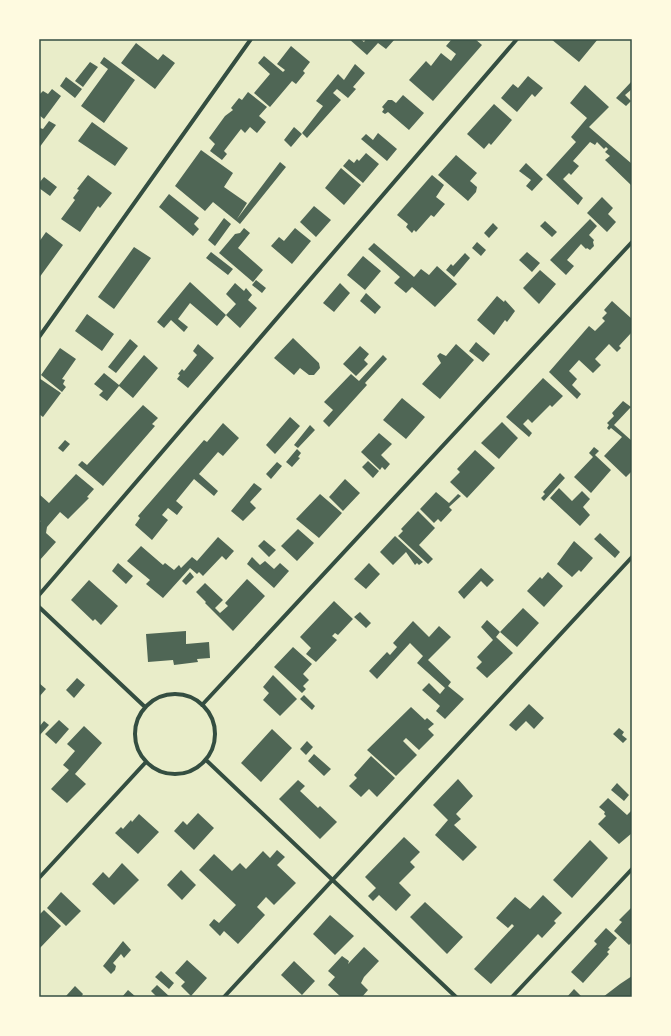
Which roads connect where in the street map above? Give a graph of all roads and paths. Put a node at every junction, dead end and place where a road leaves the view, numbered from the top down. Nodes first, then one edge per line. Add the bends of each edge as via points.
1 (251, 39) edge
2 (518, 39) edge
3 (632, 242) edge
4 (39, 337) edge
5 (632, 557) edge
6 (39, 596) edge
7 (39, 608) edge
8 (202, 705) junction
9 (145, 707) junction
10 (206, 760) junction
11 (146, 762) junction
12 (632, 869) edge
13 (39, 878) edge
14 (333, 880) junction
15 (224, 997) edge
16 (456, 997) edge
17 (512, 997) edge

1 - 4 street
2 - 6 street
3 - 8 street
5 - 14 street
7 - 9 street
8 - 9 street via 191,698 167,695 155,699
8 - 10 street via 209,714 214,731 212,749
9 - 11 street via 138,717 135,741 139,753
10 - 11 street via 196,768 170,774 157,770
10 - 14 street
11 - 13 street
12 - 17 street
14 - 15 street
14 - 16 street

